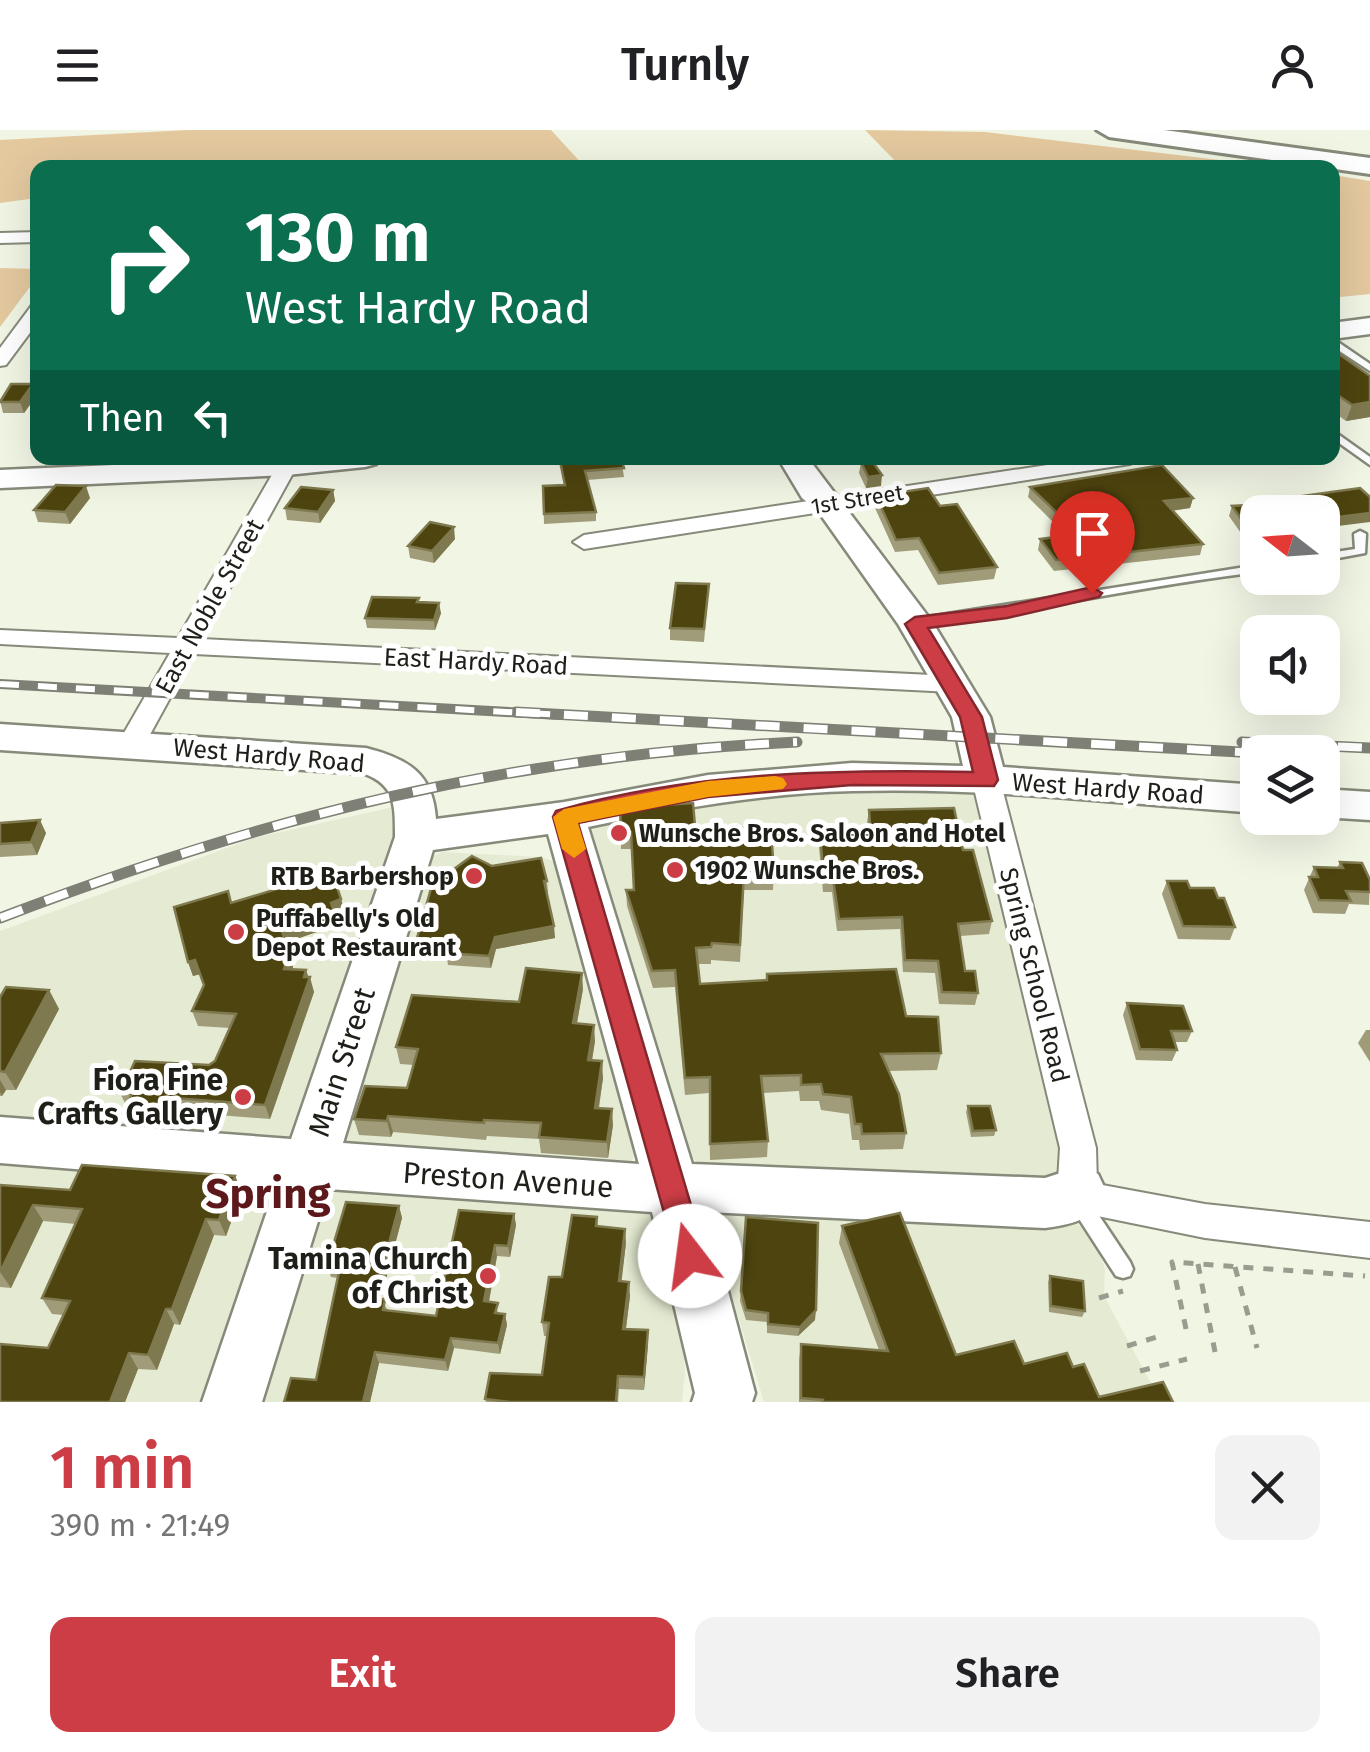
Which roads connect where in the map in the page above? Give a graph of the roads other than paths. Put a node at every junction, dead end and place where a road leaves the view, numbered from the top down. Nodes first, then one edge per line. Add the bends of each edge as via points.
1 (1109, 130) edge
2 (1189, 130) edge
3 (1261, 146) junction
4 (1370, 156) edge
5 (1337, 160) edge
6 (1340, 160) edge
7 (1370, 166) edge
8 (30, 237) edge
9 (0, 238) edge
10 (30, 320) edge
11 (1370, 326) edge
12 (1340, 331) edge
13 (1340, 347) edge
14 (0, 362) edge
15 (1370, 368) edge
16 (1340, 439) edge
17 (1370, 462) edge
18 (297, 465) edge
19 (797, 465) edge
20 (809, 465) edge
21 (1084, 465) edge
22 (287, 466) junction
23 (0, 479) edge
24 (829, 504) junction
25 (1360, 534) dead end
26 (584, 542) dead end
27 (1340, 555) edge
28 (1240, 571) edge
29 (915, 624) junction
30 (0, 637) edge
31 (186, 647) junction
32 (952, 684) junction
33 (0, 737) edge
34 (132, 745) junction
35 (986, 780) junction
36 (1240, 797) edge
37 (1340, 804) edge
38 (1370, 806) edge
39 (564, 817) junction
40 (416, 837) junction
41 (0, 1140) edge
42 (308, 1166) junction
43 (672, 1188) junction
44 (1077, 1194) junction
45 (1368, 1258) edge
46 (1124, 1269) dead end
47 (724, 1399) edge
48 (232, 1402) edge

1 - 3 highway
2 - 3 highway
3 - 4 highway
3 - 5 highway
6 - 7 highway
8 - 9 street
10 - 14 street
11 - 12 street
13 - 15 lane
16 - 17 lane
18 - 22 street
19 - 24 street, Spring School Road
20 - 24 street, Spring School Road
21 - 24 street, 1st Street
22 - 23 street
22 - 31 street, East Noble Street
24 - 26 street, 1st Street
24 - 29 street, Spring School Road
25 - 27 lane via 1360,551
28 - 29 lane
29 - 32 street, Spring School Road
30 - 31 street, East Hardy Road
31 - 32 street, East Hardy Road
31 - 34 street, East Noble Street
32 - 35 street, Spring School Road via 971,717
33 - 34 street, West Hardy Road
34 - 40 street, West Hardy Road via 385,766 413,788
35 - 36 street, West Hardy Road
35 - 39 street, West Hardy Road via 852,777 708,789
35 - 44 street, Spring School Road via 1078,1148
37 - 38 street
39 - 40 street, West Hardy Road
39 - 43 street
40 - 42 street, Main Street
41 - 42 street, Preston Avenue
42 - 43 street, Preston Avenue
42 - 48 street, Main Street
43 - 44 street, Preston Avenue via 1045,1203
43 - 47 street
44 - 45 street, Preston Avenue
44 - 46 lane

